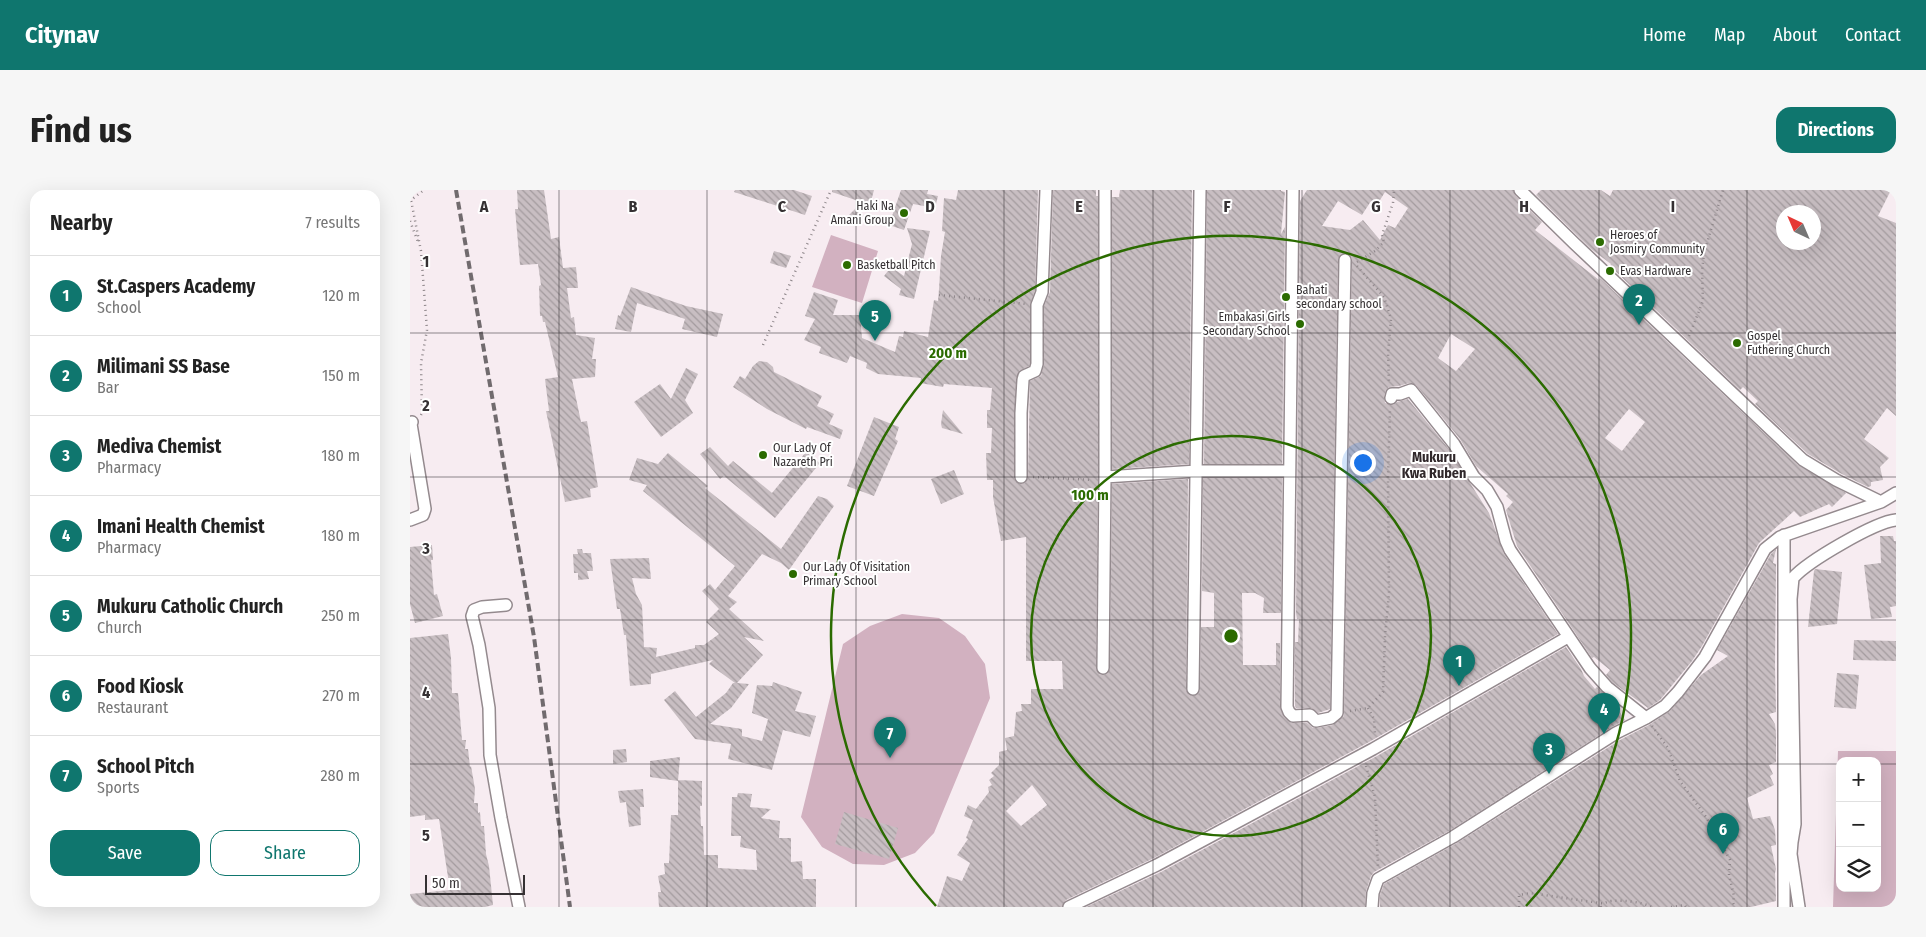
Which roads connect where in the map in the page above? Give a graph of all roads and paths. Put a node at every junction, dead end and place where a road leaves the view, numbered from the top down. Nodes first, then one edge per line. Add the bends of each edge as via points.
1 (424, 190) edge
2 (832, 190) edge
3 (1046, 190) edge
4 (1105, 190) edge
5 (1200, 190) edge
6 (1293, 190) edge
7 (1394, 190) edge
8 (1520, 190) edge
9 (1723, 190) edge
10 (410, 222) edge
11 (421, 251) junction
12 (1348, 260) joint
13 (1358, 262) junction
14 (939, 295) dead end
15 (1037, 305) junction
16 (763, 346) dead end
17 (1684, 346) junction
18 (1390, 398) junction
19 (412, 422) joint
20 (1197, 470) junction
21 (1289, 471) junction
22 (1021, 477) joint
23 (1100, 478) junction
24 (1896, 493) edge
25 (1881, 502) junction
26 (410, 520) edge
27 (1896, 520) edge
28 (1784, 535) junction
29 (506, 605) dead end
30 (1568, 637) junction
31 (1103, 668) dead end
32 (1193, 689) dead end
33 (1368, 708) junction
34 (1337, 714) junction
35 (1646, 718) junction
36 (1373, 750) junction
37 (1364, 761) dead end
38 (1378, 880) junction
39 (1600, 905) edge
40 (519, 907) edge
41 (1069, 907) edge
42 (1372, 907) edge
43 (1519, 907) edge
44 (1652, 907) edge
45 (1671, 907) edge
46 (1686, 907) edge
47 (1735, 907) edge
48 (1784, 907) edge
49 (1799, 907) edge

1 - 11 path via 411,200
2 - 16 path
3 - 15 street via 1042,292
4 - 23 street
5 - 20 street
6 - 21 street
7 - 13 path via 1394,203 1382,235 1384,242
8 - 17 street
9 - 17 path via 1704,253 1703,301
10 - 11 path
11 - 19 path via 427,334 421,363 422,413
12 - 13 path
12 - 34 street
13 - 18 path via 1357,266 1384,297 1391,319 1388,354
14 - 15 path
15 - 22 street via 1037,364 1035,372 1024,376 1023,380
17 - 25 street via 1804,460
18 - 30 street via 1392,394 1411,390 1454,444 1497,507 1510,550
18 - 33 path via 1389,593 1383,692
19 - 26 street via 425,509 423,515
20 - 21 street
20 - 23 street
20 - 32 street
21 - 34 street via 1287,710 1293,716 1310,715 1316,721
22 - 23 path
23 - 31 street
24 - 25 street
25 - 28 street
27 - 49 street via 1865,531 1806,566 1793,578 1796,824 1791,854
28 - 35 street via 1765,548 1705,657 1669,701
28 - 48 street
29 - 40 street via 482,607 474,610 472,616 489,708 490,754 500,818
30 - 35 street via 1608,687
30 - 36 street
33 - 34 path
33 - 36 path via 1374,719
35 - 38 street via 1616,732 1453,837
35 - 47 path via 1668,748 1680,781 1706,817 1730,860 1729,875
36 - 41 street via 1157,865
37 - 38 path via 1375,797
38 - 42 street
39 - 43 path via 1530,893 1519,895
39 - 44 path via 1611,901
45 - 46 path

